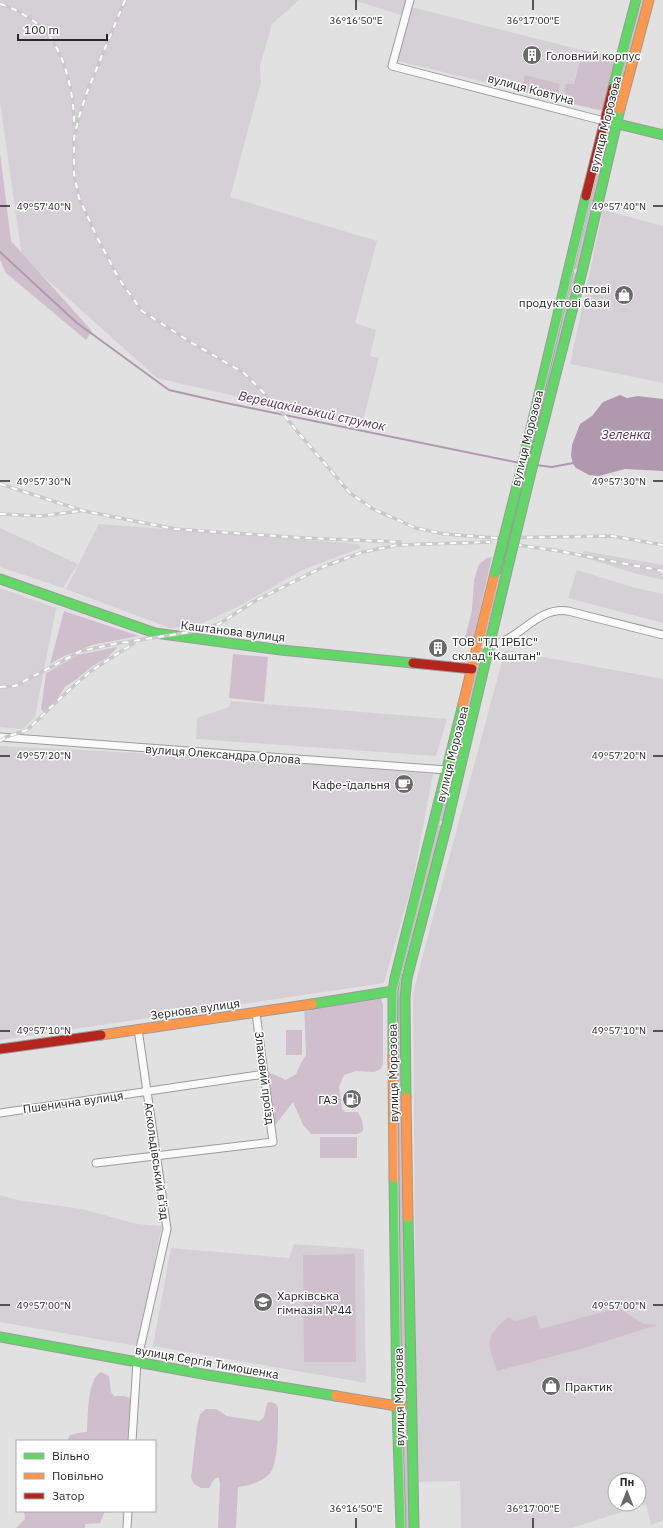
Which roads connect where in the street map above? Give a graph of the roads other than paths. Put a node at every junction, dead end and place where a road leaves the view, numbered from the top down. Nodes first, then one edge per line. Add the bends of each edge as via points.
1 (410, 0) edge
2 (636, 0) edge
3 (649, 0) edge
4 (604, 121) junction
5 (616, 124) junction
6 (663, 135) edge
7 (0, 579) edge
8 (663, 635) edge
9 (478, 644) junction
10 (490, 646) junction
11 (472, 669) junction
12 (0, 737) edge
13 (447, 770) junction
14 (434, 821) junction
15 (447, 824) junction
16 (397, 968) junction
17 (409, 972) junction
18 (393, 991) junction
19 (256, 1013) junction
20 (138, 1029) junction
21 (0, 1049) edge
22 (265, 1074) junction
23 (147, 1091) junction
24 (0, 1113) edge
25 (156, 1157) junction
26 (96, 1163) dead end
27 (0, 1336) edge
28 (137, 1362) junction
29 (411, 1402) junction
30 (397, 1406) junction
31 (132, 1440) edge
32 (128, 1512) edge
33 (127, 1528) edge
34 (401, 1528) edge
35 (414, 1528) edge

1 - 4 street, вулиця Ковтуна via 392,66
2 - 4 main road, вулиця Морозова
3 - 5 main road, вулиця Морозова
4 - 5 main road, вулиця Ковтуна
4 - 9 main road, вулиця Морозова, bridge
5 - 6 main road, вулиця Ковтуна
5 - 10 main road, вулиця Морозова, bridge
7 - 11 main road, Каштанова вулиця via 155,633 280,650
8 - 10 street via 558,610 543,614 514,637
9 - 10 street
9 - 11 main road, вулиця Морозова
10 - 15 main road, вулиця Морозова
11 - 13 main road, вулиця Морозова
12 - 13 street, вулиця Олександра Орлова
13 - 14 main road, вулиця Морозова
14 - 15 main road
14 - 16 main road, вулиця Морозова
15 - 17 main road, вулиця Морозова
16 - 17 main road
16 - 18 main road, вулиця Морозова
17 - 29 main road, вулиця Морозова via 405,998 405,1045
18 - 19 main road, Зернова вулиця
18 - 30 main road, вулиця Морозова
19 - 20 main road, Зернова вулиця
19 - 22 street, Злаковий проїзд
20 - 21 main road, Зернова вулиця
20 - 23 street, Аскольдівський в'їзд
22 - 23 street, Пшенична вулиця
22 - 25 street, Злаковий проїзд via 273,1142
23 - 24 street, Пшенична вулиця
23 - 25 street, Аскольдівський в'їзд
25 - 26 street
25 - 28 street, Аскольдівський в'їзд via 167,1229
27 - 28 main road, вулиця Сергія Тимошенка
28 - 30 main road, вулиця Сергія Тимошенка
28 - 31 street, Аскольдівський в'їзд
29 - 30 main road, вулиця Сергія Тимошенка
29 - 35 main road, вулиця Морозова
30 - 34 main road, вулиця Морозова
32 - 33 street

